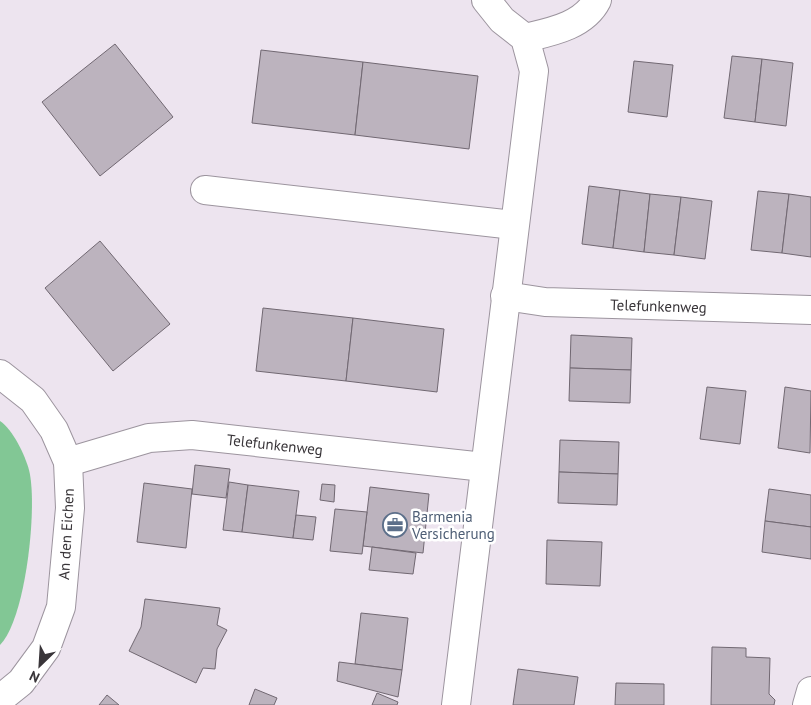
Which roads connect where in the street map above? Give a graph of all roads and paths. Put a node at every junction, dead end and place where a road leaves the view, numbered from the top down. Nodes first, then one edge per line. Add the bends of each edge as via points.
1 (486, 0) edge
2 (597, 0) edge
3 (525, 38) junction
4 (205, 190) dead end
5 (513, 225) junction
6 (505, 296) junction
7 (811, 310) edge
8 (0, 374) edge
9 (68, 462) junction
10 (484, 467) junction
11 (811, 692) edge
12 (0, 699) edge
13 (456, 705) edge
14 (807, 705) edge

1 - 3 street via 502,20
2 - 3 street via 580,19 565,27
3 - 5 street via 534,71
4 - 5 street
5 - 6 street
6 - 7 street, Telefunkenweg via 544,302
6 - 10 street
8 - 9 street, An den Eichen via 33,400 54,430
9 - 10 street, Telefunkenweg via 149,438 192,435
9 - 12 street, An den Eichen via 70,508 61,607 46,648 21,682
10 - 13 street
11 - 14 street

